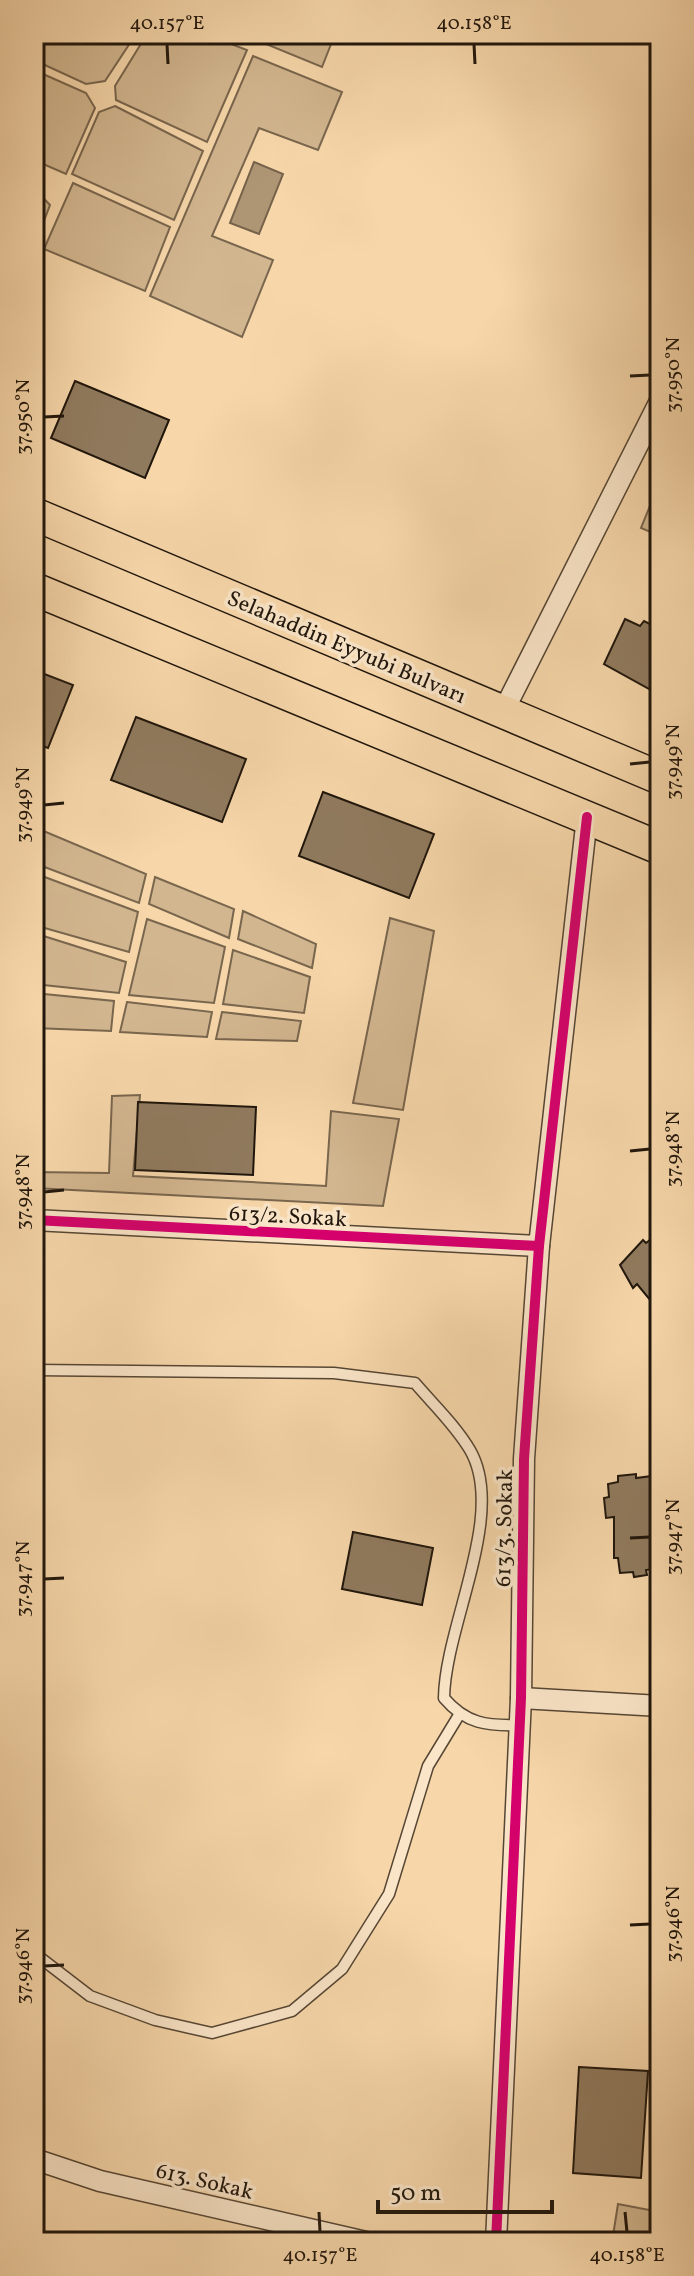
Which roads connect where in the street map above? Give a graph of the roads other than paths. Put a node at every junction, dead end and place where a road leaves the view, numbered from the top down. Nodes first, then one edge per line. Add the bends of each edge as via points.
1 (660, 401) edge
2 (34, 514) edge
3 (34, 589) edge
4 (503, 712) junction
5 (660, 778) edge
6 (587, 817) junction
7 (660, 848) edge
8 (34, 1220) edge
9 (539, 1246) junction
10 (34, 1370) edge
11 (521, 1698) junction
12 (660, 1706) edge
13 (459, 1715) junction
14 (520, 1725) junction
15 (34, 1953) edge
16 (34, 2159) edge
17 (366, 2242) edge
18 (496, 2242) edge

1 - 4 street
2 - 4 main road, Selahaddin Eyyubi Bulvarı
3 - 6 main road
4 - 5 main road, Selahaddin Eyyubi Bulvarı
6 - 7 main road
6 - 9 street, 613/3. Sokak
8 - 9 street, 613/2. Sokak
9 - 11 street, 613/3. Sokak via 524,1459
10 - 13 lane via 334,1373 415,1383 470,1450 479,1472 484,1519 445,1665 444,1698
11 - 12 street
11 - 14 street, 613/3. Sokak
13 - 14 lane via 485,1726
13 - 15 lane via 428,1766 389,1894 342,1969 292,2011 212,2033 155,2020 90,1996
14 - 18 street, 613/3. Sokak
16 - 17 street, 613. Sokak via 100,2181

